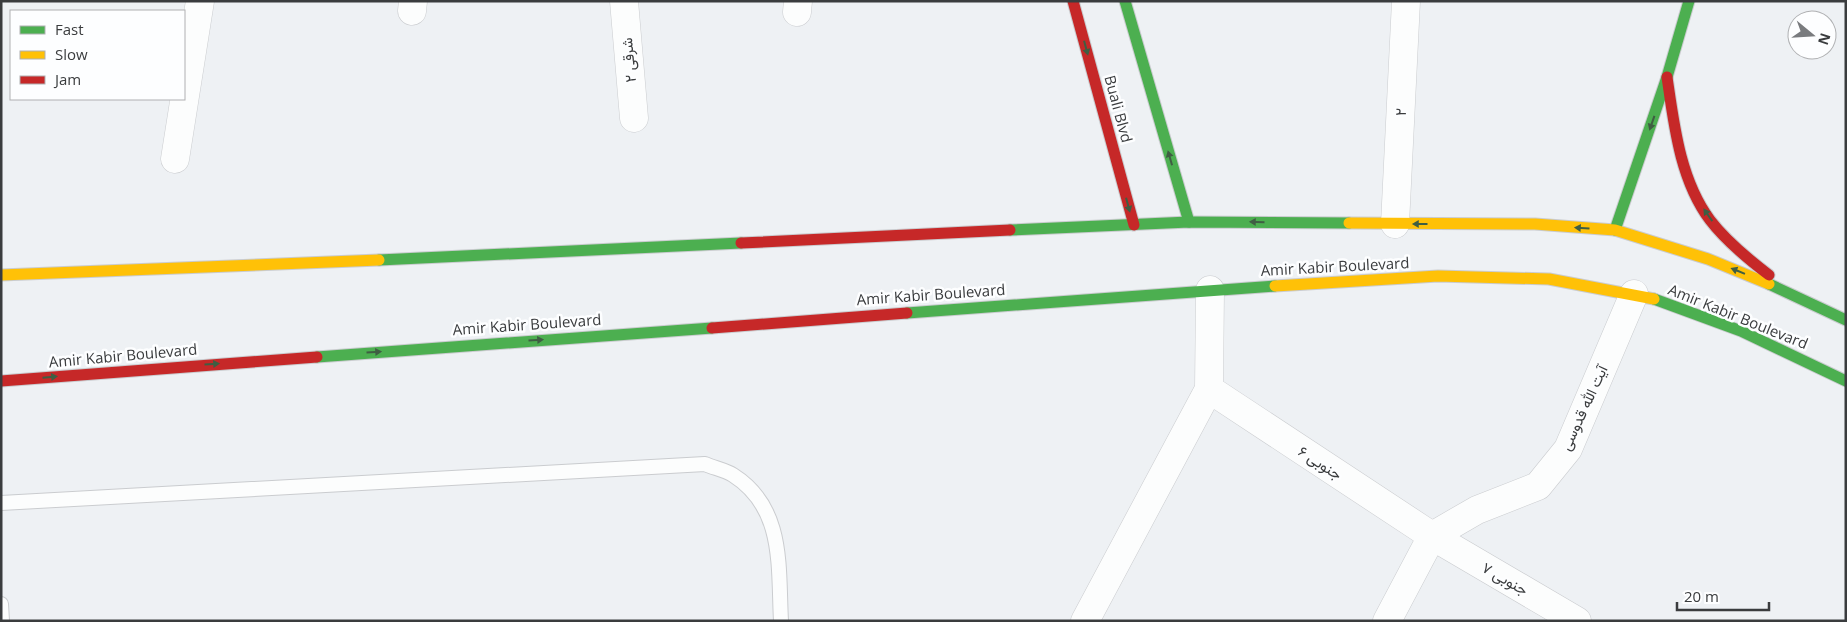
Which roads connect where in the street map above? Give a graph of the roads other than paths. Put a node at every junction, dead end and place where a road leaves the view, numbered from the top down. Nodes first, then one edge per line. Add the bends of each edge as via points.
1 (200, 1) edge
2 (624, 1) edge
3 (1073, 1) edge
4 (1125, 1) edge
5 (1406, 1) edge
6 (1689, 1) edge
7 (1668, 77) junction
8 (185, 96) edge
9 (184, 100) edge
10 (634, 118) dead end
11 (175, 159) dead end
12 (1189, 222) junction
13 (1395, 224) junction
14 (1134, 225) junction
15 (1615, 230) junction
16 (1, 275) edge
17 (1210, 290) junction
18 (1634, 294) junction
19 (1795, 294) junction
20 (1846, 320) edge
21 (1846, 380) edge
22 (1, 381) edge
23 (1208, 389) junction
24 (1, 502) edge
25 (1432, 536) junction
26 (1, 604) edge
27 (2, 621) edge
28 (781, 621) edge
29 (1085, 621) edge
30 (1387, 621) edge
31 (1578, 621) edge

1 - 8 street
2 - 10 street, شرقی ۲
3 -> 14 main road, Buali Blvd
12 -> 4 main road
5 - 13 street, ۲
6 - 7 main road
7 -> 15 main road
19 -> 7 main road via 1744,256 1706,215 1681,160
9 - 11 street
13 -> 12 main road
12 - 14 main road
15 -> 13 main road via 1535,224
14 - 16 main road via 198,269
19 -> 15 main road via 1708,259
17 - 18 main road, Amir Kabir Boulevard via 1438,276 1549,279
22 -> 17 main road, Amir Kabir Boulevard
17 - 23 street
18 - 21 main road, Amir Kabir Boulevard via 1741,331
18 - 25 street, آیت الله قدوسی via 1568,449 1538,486 1477,510
19 - 20 main road
23 - 25 street, ۶ جنوبی
23 - 29 street
24 - 28 lane via 705,464 733,475 756,494 772,520
25 - 30 street
25 - 31 street, ۷ جنوبی
26 - 27 lane

